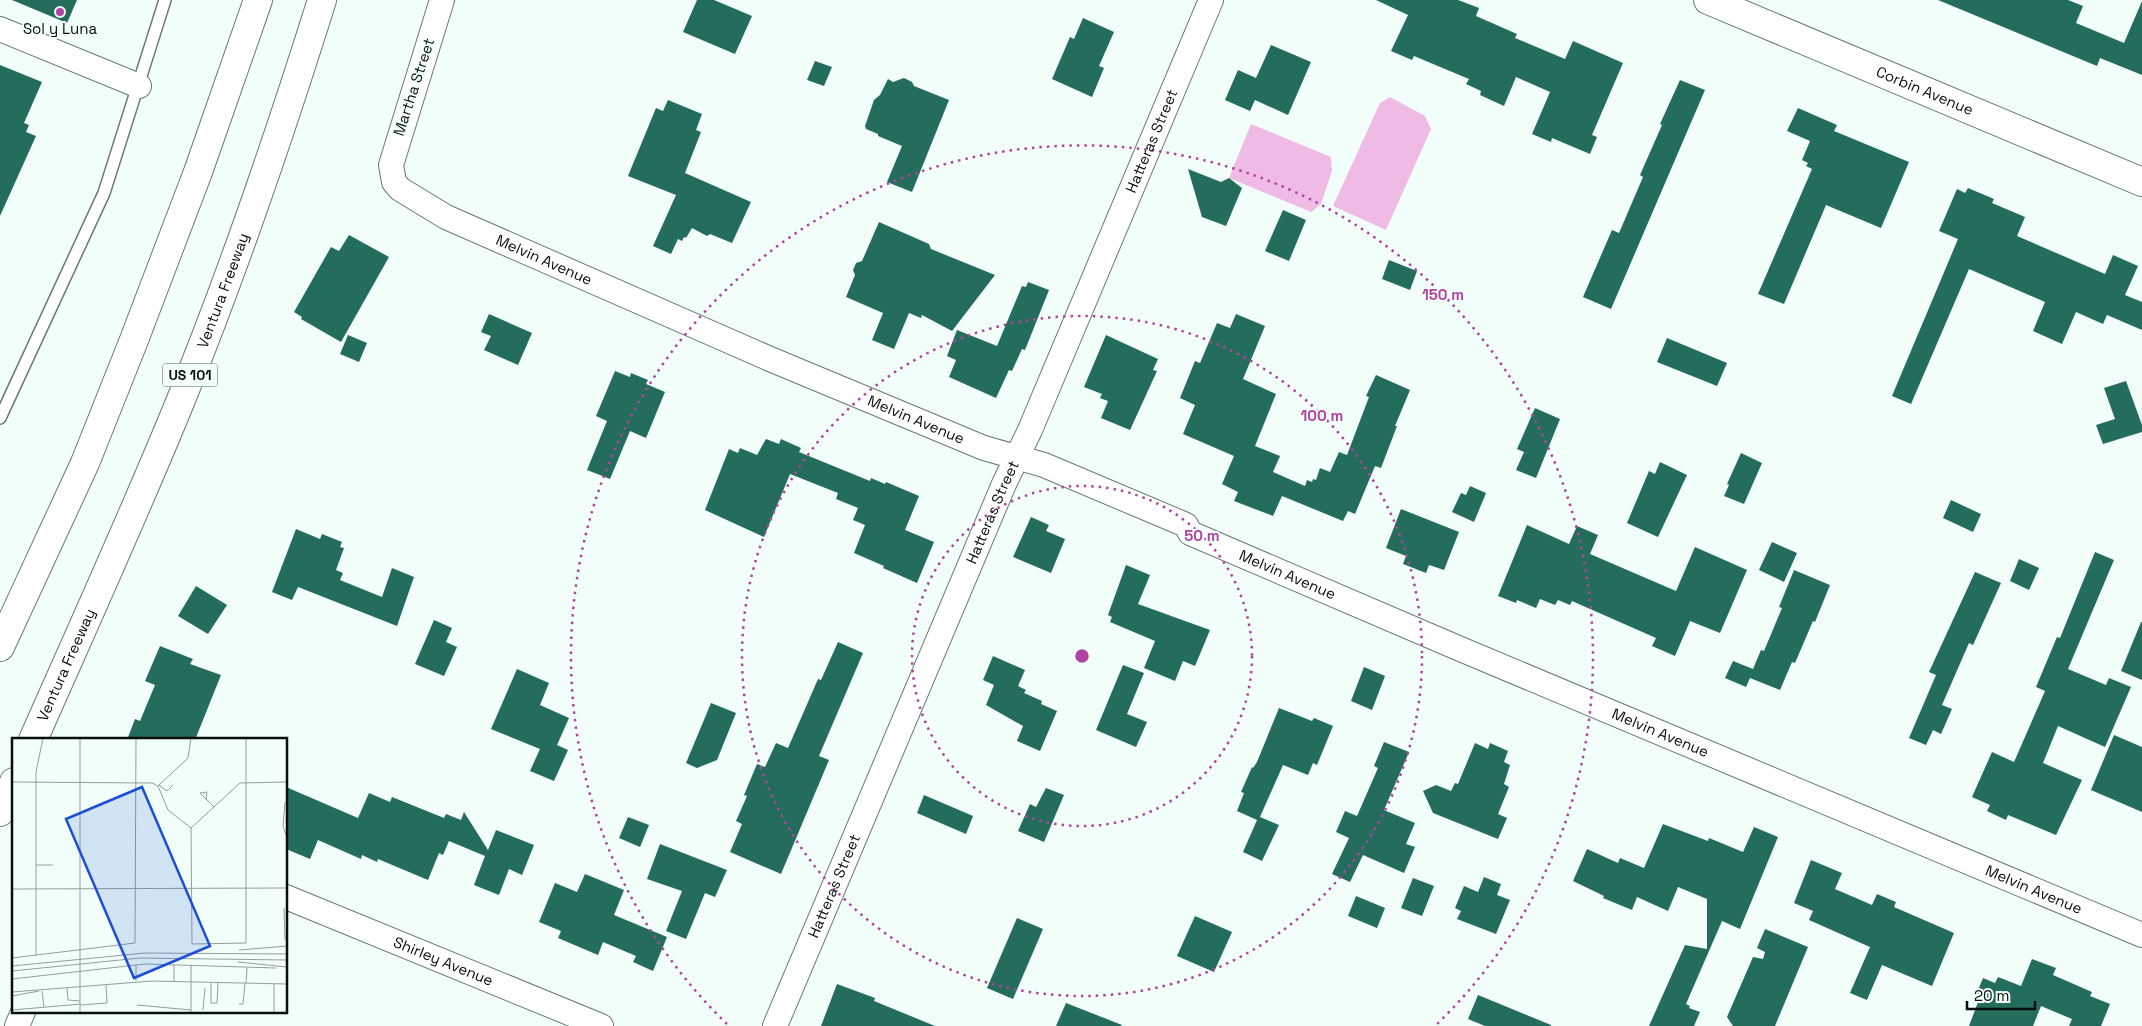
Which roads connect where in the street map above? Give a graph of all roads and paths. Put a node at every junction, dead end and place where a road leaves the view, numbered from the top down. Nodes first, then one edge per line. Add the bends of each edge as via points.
1 (165, 0) edge
2 (258, 0) edge
3 (322, 0) edge
4 (442, 0) edge
5 (1211, 0) edge
6 (1708, 0) edge
7 (0, 29) edge
8 (138, 86) junction
9 (391, 174) joint
10 (2142, 182) edge
11 (0, 418) edge
12 (1018, 457) junction
13 (0, 647) edge
14 (34, 738) edge
15 (12, 786) edge
16 (0, 812) edge
17 (288, 898) edge
18 (2142, 935) edge
19 (22, 1014) edge
20 (17, 1026) edge
21 (601, 1026) edge
22 (774, 1026) edge

1 - 8 lane
2 - 13 main road via 198,172 85,463
3 - 14 main road, Ventura Freeway / US 101 via 238,252 185,388
4 - 9 street, Martha Street via 393,154
5 - 12 street, Hatteras Street
6 - 10 main road, Corbin Avenue
7 - 8 street
8 - 11 lane via 104,193
9 - 12 street, Melvin Avenue via 400,189 446,218 939,430
12 - 18 street, Melvin Avenue via 1186,525 1190,533 1428,635
12 - 22 street, Hatteras Street
15 - 16 main road
17 - 21 street, Shirley Avenue
19 - 20 street

